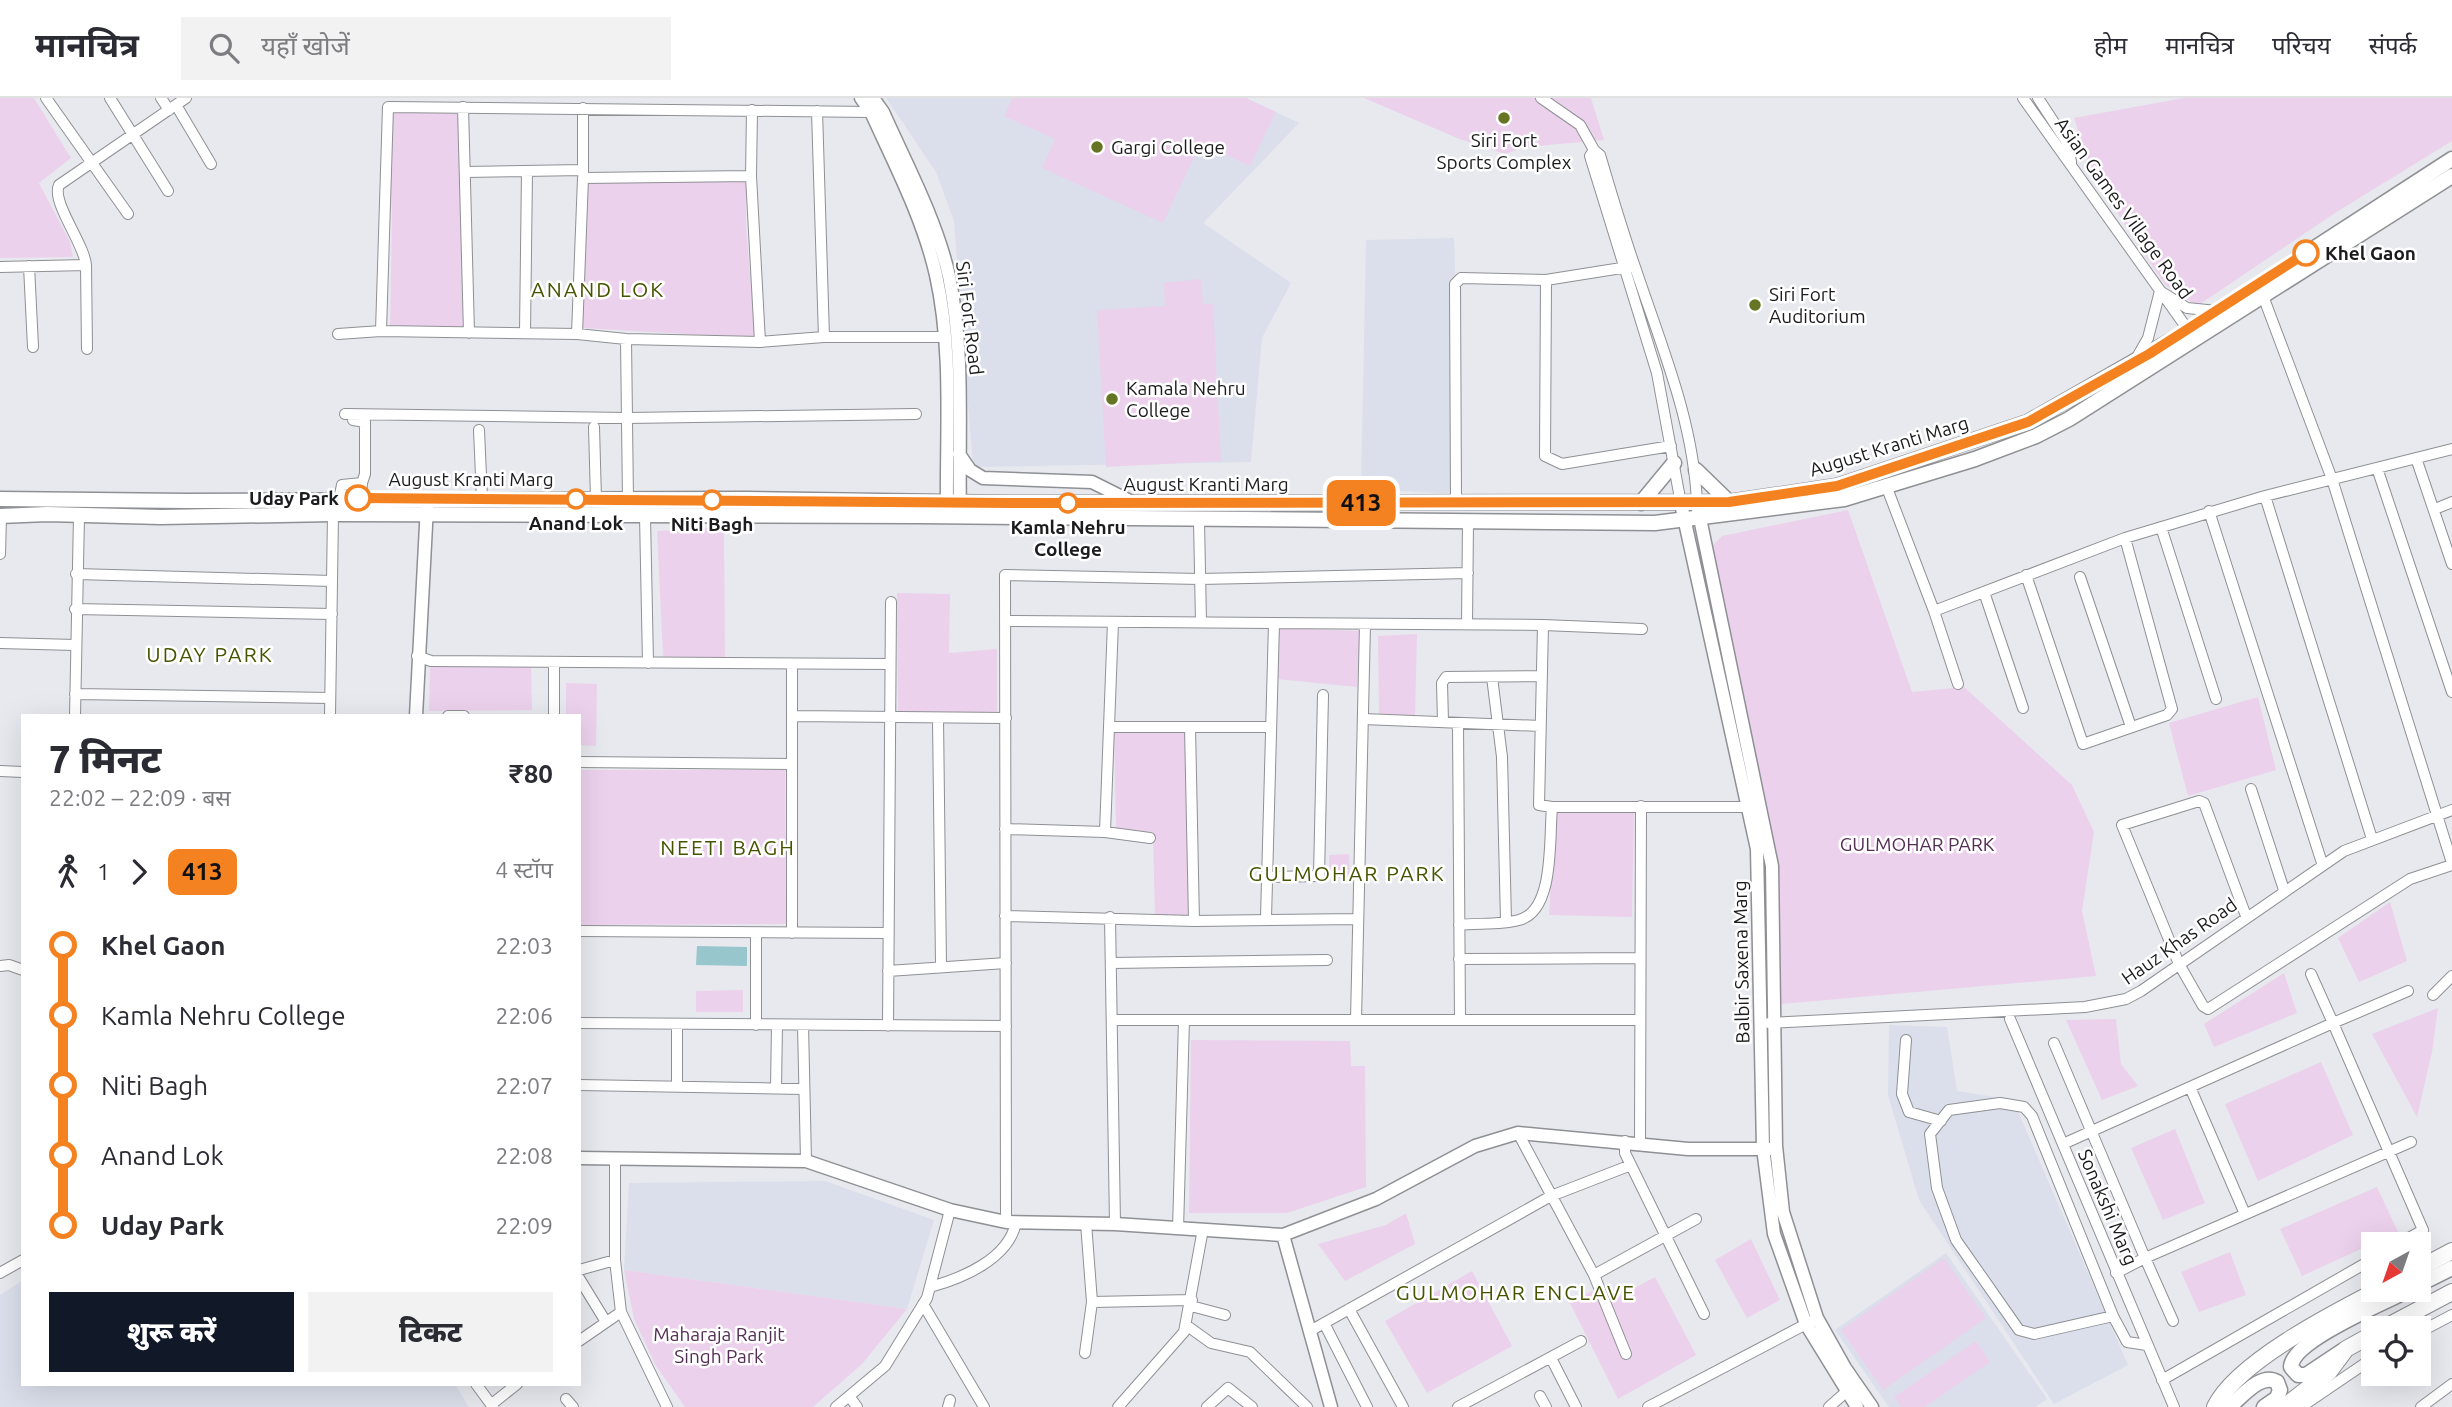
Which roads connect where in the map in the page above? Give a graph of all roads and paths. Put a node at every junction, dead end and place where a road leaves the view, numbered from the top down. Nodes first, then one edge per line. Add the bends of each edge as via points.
1 (46, 98) edge
2 (110, 98) edge
3 (161, 98) edge
4 (186, 98) edge
5 (861, 98) edge
6 (873, 98) edge
7 (1541, 98) edge
8 (2023, 98) edge
9 (2038, 98) edge
10 (388, 103) edge
11 (173, 107) junction
12 (463, 107) junction
13 (583, 108) junction
14 (752, 110) junction
15 (817, 111) junction
16 (871, 112) junction
17 (132, 133) junction
18 (2452, 159) edge
19 (89, 161) junction
20 (211, 164) dead end
21 (2071, 165) junction
22 (527, 171) junction
23 (465, 172) junction
24 (583, 174) junction
25 (751, 176) junction
26 (2452, 176) edge
27 (168, 191) dead end
28 (128, 214) dead end
29 (86, 265) junction
30 (29, 266) junction
31 (0, 267) edge
32 (1629, 268) junction
33 (1546, 280) junction
34 (2160, 291) junction
35 (2263, 296) junction
36 (2217, 311) junction
37 (382, 331) junction
38 (469, 333) junction
39 (338, 334) dead end
40 (525, 334) junction
41 (577, 334) junction
42 (2191, 335) junction
43 (824, 337) junction
44 (944, 337) junction
45 (626, 339) junction
46 (760, 342) junction
47 (33, 347) dead end
48 (87, 349) dead end
49 (2134, 363) junction
50 (916, 414) dead end
51 (627, 418) junction
52 (594, 427) dead end
53 (479, 430) dead end
54 (1671, 446) junction
55 (2452, 449) edge
56 (959, 454) junction
57 (2416, 458) junction
58 (1674, 463) junction
59 (2377, 468) junction
60 (1696, 470) junction
61 (2332, 479) junction
62 (362, 480) junction
63 (1887, 488) junction
64 (2265, 496) junction
65 (361, 498) junction
66 (0, 499) edge
67 (339, 499) junction
68 (482, 499) junction
69 (426, 500) junction
70 (596, 500) junction
71 (628, 501) junction
72 (1729, 502) junction
73 (2452, 502) edge
74 (1641, 503) junction
75 (1134, 504) junction
76 (1456, 504) junction
77 (1681, 504) junction
78 (953, 509) junction
79 (2435, 509) junction
80 (2209, 511) junction
81 (333, 514) junction
82 (1694, 514) junction
83 (1, 516) edge
84 (79, 516) junction
85 (427, 516) junction
86 (645, 516) junction
87 (1199, 521) junction
88 (1468, 522) junction
89 (2161, 527) junction
90 (2125, 538) junction
91 (0, 554) edge
92 (2451, 560) edge
93 (1468, 573) junction
94 (76, 574) junction
95 (2026, 575) junction
96 (2080, 577) dead end
97 (1200, 579) junction
98 (332, 581) junction
99 (1984, 592) junction
100 (891, 602) dead end
101 (75, 609) junction
102 (1934, 611) junction
103 (332, 614) junction
104 (1006, 621) junction
105 (1113, 622) junction
106 (1201, 622) junction
107 (1274, 623) junction
108 (1365, 624) junction
109 (1467, 624) junction
110 (1543, 625) junction
111 (1642, 629) dead end
112 (0, 643) edge
113 (75, 645) junction
114 (417, 656) junction
115 (554, 662) junction
116 (648, 663) junction
117 (792, 664) junction
118 (889, 664) junction
119 (1492, 677) junction
120 (1542, 677) junction
121 (1958, 684) dead end
122 (2452, 692) edge
123 (75, 694) junction
124 (1323, 695) dead end
125 (330, 698) junction
126 (2216, 699) dead end
127 (2023, 708) dead end
128 (75, 714) edge
129 (330, 714) edge
130 (416, 714) edge
131 (554, 714) edge
132 (792, 716) junction
133 (889, 717) junction
134 (938, 718) junction
135 (1006, 718) junction
136 (1363, 719) junction
137 (1443, 722) junction
138 (1458, 723) junction
139 (1496, 724) junction
140 (1541, 726) junction
141 (1110, 727) junction
142 (1189, 727) junction
143 (1271, 727) junction
144 (2131, 727) junction
145 (581, 762) edge
146 (792, 764) junction
147 (0, 771) edge
148 (21, 772) edge
149 (2251, 789) dead end
150 (1641, 806) junction
151 (1552, 807) junction
152 (1755, 807) junction
153 (2452, 810) edge
154 (2437, 816) junction
155 (1005, 829) junction
156 (1105, 831) junction
157 (1150, 838) dead end
158 (2372, 839) junction
159 (2322, 863) junction
160 (2452, 864) edge
161 (1267, 877) junction
162 (2284, 890) junction
163 (1005, 916) junction
164 (2246, 916) junction
165 (1110, 917) junction
166 (1266, 918) junction
167 (1358, 919) junction
168 (1194, 921) junction
169 (1506, 921) junction
170 (1459, 925) junction
171 (581, 931) edge
172 (756, 933) junction
173 (792, 933) junction
174 (888, 933) junction
175 (1640, 958) junction
176 (1459, 959) junction
177 (1327, 960) dead end
178 (1111, 962) junction
179 (1006, 964) junction
180 (2179, 964) junction
181 (941, 965) junction
182 (0, 967) edge
183 (21, 969) edge
184 (888, 971) junction
185 (2311, 974) dead end
186 (2452, 976) edge
187 (2408, 991) dead end
188 (2433, 995) dead end
189 (2010, 1019) dead end
190 (1112, 1020) junction
191 (1184, 1020) junction
192 (1356, 1020) junction
193 (1460, 1020) junction
194 (1640, 1020) junction
195 (581, 1023) edge
196 (1769, 1023) junction
197 (2333, 1023) junction
198 (677, 1024) junction
199 (756, 1025) junction
200 (776, 1025) junction
201 (803, 1025) junction
202 (888, 1026) junction
203 (1006, 1026) junction
204 (1906, 1040) dead end
205 (2054, 1043) dead end
206 (581, 1085) edge
207 (677, 1086) junction
208 (2190, 1087) junction
209 (776, 1088) junction
210 (804, 1089) junction
211 (1941, 1121) junction
212 (2094, 1131) junction
213 (1518, 1133) junction
214 (1625, 1142) junction
215 (1640, 1143) junction
216 (2411, 1143) dead end
217 (2063, 1144) junction
218 (1770, 1149) junction
219 (2389, 1150) junction
220 (581, 1158) edge
221 (615, 1158) junction
222 (806, 1161) junction
223 (1631, 1165) junction
224 (1551, 1196) junction
225 (950, 1210) junction
226 (2245, 1214) junction
227 (1696, 1219) dead end
228 (1011, 1223) junction
229 (1086, 1223) junction
230 (1115, 1224) junction
231 (1178, 1228) junction
232 (1203, 1230) junction
233 (2420, 1232) edge
234 (1283, 1235) junction
235 (1666, 1235) junction
236 (2452, 1251) edge
237 (2145, 1258) junction
238 (615, 1260) junction
239 (21, 1261) edge
240 (2431, 1262) edge
241 (2361, 1266) edge
242 (2452, 1268) edge
243 (581, 1269) edge
244 (0, 1273) edge
245 (2116, 1273) junction
246 (1594, 1275) junction
247 (2431, 1278) edge
248 (581, 1281) edge
249 (930, 1287) junction
250 (2452, 1292) edge
251 (2361, 1300) edge
252 (1092, 1302) junction
253 (2385, 1302) edge
254 (1192, 1303) junction
255 (923, 1304) junction
256 (1349, 1309) junction
257 (621, 1312) junction
258 (1704, 1314) dead end
259 (1225, 1315) dead end
260 (2452, 1315) edge
261 (2113, 1316) junction
262 (2407, 1316) edge
263 (1811, 1321) junction
264 (2173, 1321) dead end
265 (606, 1322) junction
266 (1324, 1323) junction
267 (1186, 1325) junction
268 (2431, 1326) edge
269 (1310, 1331) junction
270 (581, 1340) edge
271 (1581, 1341) dead end
272 (2361, 1341) edge
273 (2147, 1345) junction
274 (2346, 1349) junction
275 (1086, 1353) dead end
276 (1626, 1354) dead end
277 (1551, 1358) junction
278 (2361, 1366) edge
279 (2162, 1380) junction
280 (2452, 1384) edge
281 (478, 1386) edge
282 (515, 1386) edge
283 (1846, 1392) junction
284 (849, 1396) junction
285 (1541, 1396) dead end
286 (492, 1405) edge
287 (667, 1407) edge
288 (836, 1407) edge
289 (857, 1407) edge
290 (984, 1407) edge
291 (1118, 1407) edge
292 (1208, 1407) edge
293 (1252, 1407) edge
294 (1307, 1407) edge
295 (1331, 1407) edge
296 (1367, 1407) edge
297 (1403, 1407) edge
298 (1458, 1407) edge
299 (1546, 1407) edge
300 (1576, 1407) edge
301 (1648, 1407) edge
302 (1829, 1407) edge
303 (1857, 1407) edge
304 (1872, 1407) edge
305 (2175, 1407) edge
306 (2215, 1407) edge
307 (2230, 1407) edge
308 (2264, 1407) edge
309 (2284, 1407) edge
310 (2301, 1407) edge
311 (2421, 1407) edge

1 - 19 street
2 - 17 street
3 - 11 street
4 - 11 street
5 - 16 street, Siri Fort Road
6 - 56 street, Siri Fort Road via 934,223 949,276 957,338
7 - 32 street via 1580,125 1600,155
8 - 21 street, Asian Games Village Road
9 - 21 street via 2068,144
10 - 12 street
10 - 37 street
11 - 17 street
11 - 20 street
12 - 13 street
12 - 23 street
13 - 14 street
13 - 24 street
14 - 15 street
14 - 25 street
15 - 16 street
15 - 43 street
16 - 44 street, Siri Fort Road via 921,223 936,276
17 - 19 street
17 - 27 street
18 - 36 main road, August Kranti Marg
19 - 28 street
19 - 29 street via 57,189
21 - 34 street, Asian Games Village Road
22 - 23 street
22 - 24 street
22 - 40 street
23 - 38 street
24 - 25 street
24 - 41 street
25 - 46 street
26 - 35 main road, August Kranti Marg
29 - 30 street
29 - 48 street
30 - 31 street
30 - 47 street
32 - 33 street
32 - 54 street
32 - 60 street via 1671,369
33 - 54 street via 1545,456 1562,464
33 - 76 street via 1461,278 1455,284
34 - 36 street via 2187,308
34 - 42 street, Asian Games Village Road
34 - 49 street via 2148,338
35 - 42 main road, August Kranti Marg
35 - 61 street
36 - 42 main road, August Kranti Marg
37 - 38 street
37 - 39 street
38 - 40 street
40 - 41 street
41 - 45 street
42 - 49 main road, August Kranti Marg
42 - 63 main road, August Kranti Marg via 2036,436
43 - 44 street
43 - 46 street
44 - 78 street, Siri Fort Road
45 - 46 street
45 - 51 street
49 - 72 main road, August Kranti Marg via 2062,405 2002,432 1837,486
50 - 51 street
51 - 62 street via 345,417 365,422
51 - 71 street
52 - 70 street
53 - 68 street
54 - 58 street
55 - 57 street
56 - 75 street via 970,470 983,478 1092,482
56 - 78 street, Siri Fort Road
57 - 59 street
57 - 79 street
58 - 74 main road
58 - 77 street
59 - 61 street
59 - 122 street
60 - 72 main road
60 - 82 street
61 - 64 street
61 - 154 street
62 - 65 street
62 - 67 street via 345,477
63 - 82 main road, August Kranti Marg via 1843,499
63 - 102 street
64 - 80 street
64 - 158 street
65 - 67 main road, August Kranti Marg
65 - 69 main road, August Kranti Marg
66 - 67 main road, August Kranti Marg
68 - 69 main road, August Kranti Marg
68 - 70 main road, August Kranti Marg
69 - 85 street
70 - 71 main road, August Kranti Marg
71 - 78 main road, August Kranti Marg via 746,499
72 - 82 main road, August Kranti Marg
73 - 79 street
74 - 76 main road, August Kranti Marg
74 - 77 main road, August Kranti Marg
75 - 76 main road, August Kranti Marg
75 - 78 main road, August Kranti Marg
77 - 82 main road, August Kranti Marg
78 - 86 main road, August Kranti Marg
78 - 87 main road, August Kranti Marg
79 - 92 street
80 - 89 street
80 - 159 street
81 - 84 main road, August Kranti Marg
81 - 85 main road, August Kranti Marg
81 - 98 street
82 - 88 main road, August Kranti Marg via 1656,523
82 - 152 street, Balbir Saxena Marg
83 - 84 main road, August Kranti Marg
83 - 91 street
84 - 94 street
85 - 86 main road, August Kranti Marg
85 - 114 street
86 - 116 street
87 - 88 main road, August Kranti Marg
87 - 97 street
88 - 93 street
89 - 90 street
89 - 126 street
90 - 95 street
90 - 144 street via 2172,709
93 - 97 street
93 - 109 street
94 - 98 street
94 - 101 street
95 - 99 street
95 - 144 street via 2082,744
96 - 144 street
97 - 104 street via 1005,575
97 - 106 street
98 - 103 street
99 - 102 street
99 - 127 street
100 - 118 street
101 - 103 street
101 - 113 street
102 - 121 street
103 - 125 street
104 - 105 street
104 - 135 street
105 - 106 street
105 - 141 street
106 - 107 street
107 - 108 street
107 - 143 street
108 - 109 street
108 - 136 street
109 - 110 street
110 - 111 street
110 - 120 street
112 - 113 street
113 - 123 street
114 - 115 street via 431,661
114 - 130 street
115 - 116 street
115 - 131 street
116 - 117 street
117 - 118 street
117 - 132 street
118 - 133 street
119 - 120 street
119 - 137 street via 1443,679
119 - 139 street
120 - 140 street
123 - 125 street
123 - 128 street
124 - 161 street via 1319,876
125 - 129 street
132 - 133 street
132 - 146 street
133 - 134 street
133 - 174 street
134 - 135 street
134 - 181 street
135 - 155 street
136 - 137 street
136 - 167 street
137 - 138 street
138 - 139 street
138 - 170 street
139 - 140 street
139 - 169 street via 1502,757
140 - 151 street via 1537,801
141 - 142 street
141 - 156 street
142 - 143 street
142 - 168 street
143 - 161 street
145 - 146 street
146 - 173 street
147 - 148 street
149 - 162 street
150 - 151 street
150 - 152 street
150 - 175 street
151 - 169 street via 1541,902 1534,913
152 - 196 street, Balbir Saxena Marg
153 - 154 street, Hauz Khas Road
154 - 158 street, Hauz Khas Road
154 - 160 street
155 - 156 street
155 - 163 street
156 - 157 street
158 - 159 street, Hauz Khas Road
159 - 162 street, Hauz Khas Road
160 - 180 street via 2410,879 2212,1010 2203,1006
161 - 166 street
162 - 164 street, Hauz Khas Road
163 - 165 street
163 - 179 street
164 - 180 street, Hauz Khas Road
164 - 180 street via 2204,803 2122,825
165 - 168 street
165 - 178 street
166 - 167 street
166 - 168 street
167 - 192 street
169 - 170 street
170 - 176 street
171 - 172 street
172 - 173 street
172 - 199 street
173 - 174 street
174 - 184 street
175 - 176 street
175 - 194 street
176 - 193 street
177 - 178 street
178 - 190 street
179 - 181 street
179 - 203 street
180 - 196 street, Hauz Khas Road via 2126,999 2085,1007
181 - 184 street
182 - 183 street
184 - 202 street
185 - 197 street
186 - 188 street
187 - 197 street
189 - 217 street, Sonakshi Marg
190 - 191 street
190 - 230 street
191 - 192 street
191 - 231 street
192 - 193 street
193 - 194 street
194 - 215 street
195 - 198 street
196 - 218 street, Balbir Saxena Marg
197 - 208 street
197 - 219 street
198 - 199 street
198 - 207 street
199 - 200 street
200 - 201 street
200 - 209 street
201 - 202 street
201 - 210 street
202 - 203 street
203 - 228 street
204 - 211 street via 1902,1094 1909,1112
205 - 212 street
206 - 207 street
207 - 209 street
208 - 212 street
208 - 226 street
209 - 210 street
210 - 222 street
211 - 261 street via 1949,1110 2000,1103 2025,1107
211 - 261 street via 1930,1134 1937,1188 1956,1240 2019,1330 2034,1334
212 - 217 street
212 - 237 street
213 - 214 street
213 - 224 street
213 - 234 street via 1475,1146 1376,1199
214 - 215 street
214 - 223 street
215 - 218 street via 1688,1149
216 - 219 street
217 - 245 street, Sonakshi Marg
218 - 263 street, Balbir Saxena Marg via 1774,1234
219 - 226 street
219 - 233 street via 2423,1230
220 - 221 street
221 - 222 street
221 - 238 street
222 - 225 street
223 - 224 street
223 - 235 street
224 - 246 street
224 - 256 street
225 - 228 street
225 - 249 street
226 - 237 street
227 - 235 street
228 - 229 street
228 - 249 street via 1013,1236 994,1258
229 - 230 street
229 - 252 street
230 - 231 street
231 - 232 street
232 - 234 street
232 - 254 street
234 - 269 street
235 - 246 street
235 - 258 street
236 - 240 highway
237 - 245 street
237 - 264 street
238 - 243 street
238 - 257 street
239 - 244 street
241 - 279 street
242 - 247 main road
245 - 273 street, Sonakshi Marg
246 - 276 street
248 - 265 street
249 - 255 street
250 - 262 highway
251 - 306 highway via 2271,1352 2221,1394
252 - 254 street
252 - 275 street
253 - 274 main road via 2314,1338 2294,1356 2291,1367 2305,1375
254 - 259 street
254 - 267 street
255 - 284 street via 886,1366
255 - 290 street
256 - 266 street
256 - 297 street
257 - 265 street
257 - 287 street
260 - 268 street
261 - 273 street via 2127,1342
263 - 283 street, Balbir Saxena Marg
263 - 301 street
263 - 304 street, Balbir Saxena Marg
265 - 270 street
266 - 269 street
266 - 296 street
267 - 291 street via 1179,1341
267 - 294 street via 1211,1343 1250,1352
269 - 295 street
271 - 277 street
272 - 274 highway
273 - 279 street, Sonakshi Marg
274 - 309 highway via 2329,1372
277 - 298 street
277 - 300 street
278 - 310 street
279 - 305 street, Sonakshi Marg
280 - 311 street
281 - 286 street
282 - 286 street
283 - 302 street
283 - 303 street, Balbir Saxena Marg
284 - 288 street
284 - 289 street
285 - 299 street
292 - 293 street via 1228,1388
307 - 308 main road via 2270,1378 2277,1382 2279,1394

